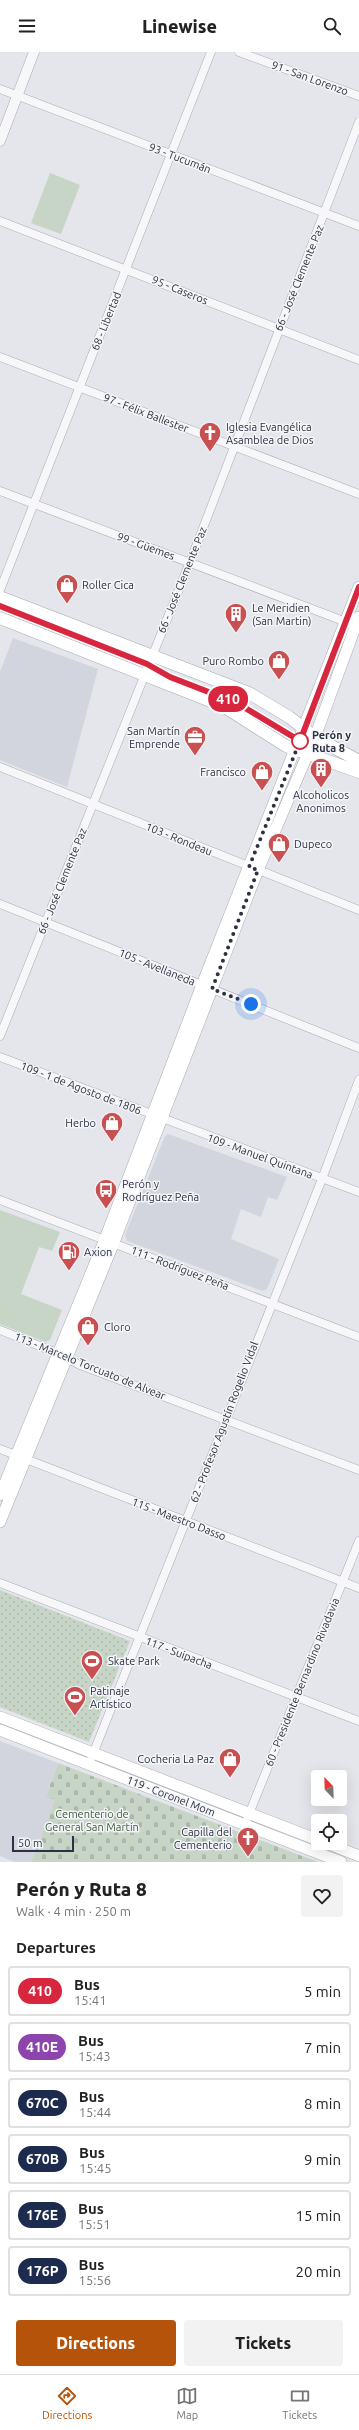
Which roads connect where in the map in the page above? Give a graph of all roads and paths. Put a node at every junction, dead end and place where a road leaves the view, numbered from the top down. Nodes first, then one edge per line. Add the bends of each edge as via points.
1 (34, 52) edge
2 (211, 52) edge
3 (239, 52) edge
4 (0, 90) edge
5 (17, 96) junction
6 (359, 96) edge
7 (359, 122) edge
8 (0, 141) edge
9 (172, 155) junction
10 (325, 213) junction
11 (0, 221) edge
12 (359, 226) edge
13 (127, 269) junction
14 (279, 330) junction
15 (0, 357) edge
16 (359, 360) edge
17 (79, 387) junction
18 (235, 447) junction
19 (0, 491) edge
20 (359, 494) edge
21 (34, 504) junction
22 (190, 562) junction
23 (359, 587) edge
24 (0, 590) edge
25 (0, 598) edge
26 (0, 618) edge
27 (355, 623) edge
28 (151, 654) junction
29 (143, 674) junction
30 (304, 728) junction
31 (315, 737) junction
32 (302, 753) junction
33 (359, 761) edge
34 (0, 767) edge
35 (359, 772) edge
36 (93, 805) junction
37 (254, 869) junction
38 (0, 904) edge
39 (359, 910) edge
40 (45, 922) junction
41 (207, 987) junction
42 (0, 1036) edge
43 (359, 1048) edge
44 (0, 1057) edge
45 (359, 1080) edge
46 (157, 1117) junction
47 (322, 1179) junction
48 (359, 1192) edge
49 (0, 1200) edge
50 (109, 1241) junction
51 (271, 1303) junction
52 (0, 1330) edge
53 (359, 1337) edge
54 (62, 1355) junction
55 (226, 1419) junction
56 (0, 1449) edge
57 (20, 1458) junction
58 (359, 1470) edge
59 (0, 1495) edge
60 (185, 1521) junction
61 (0, 1522) edge
62 (359, 1541) edge
63 (342, 1582) junction
64 (0, 1583) edge
65 (359, 1588) edge
66 (138, 1638) junction
67 (295, 1696) junction
68 (0, 1717) edge
69 (359, 1720) edge
70 (0, 1730) edge
71 (94, 1753) junction
72 (89, 1764) junction
73 (247, 1818) junction
74 (311, 1838) edge
75 (344, 1850) edge
76 (359, 1856) edge
77 (341, 1862) edge

1 - 5 street
2 - 9 street, 68 - Libertad
3 - 6 street, 91 - San Lorenzo
4 - 5 street, 93 - Tucumán
5 - 8 street
5 - 9 street, 93 - Tucumán
7 - 10 street, 66 - José Clemente Paz
9 - 10 street, 93 - Tucumán
9 - 13 street, 68 - Libertad
10 - 12 street, 93 - Tucumán
10 - 14 street, 66 - José Clemente Paz
11 - 13 street, 95 - Caseros
13 - 14 street, 95 - Caseros
13 - 17 street, 68 - Libertad
14 - 16 street, 95 - Caseros
14 - 18 street, 66 - José Clemente Paz
15 - 17 street, 97 - Félix Ballester
17 - 18 street, 97 - Félix Ballester
17 - 21 street, 68 - Libertad
18 - 20 street, 97 - Félix Ballester
18 - 22 street, 66 - José Clemente Paz
19 - 21 street, 99 - Güemes
21 - 22 street, 99 - Güemes
21 - 24 street, 68 - Libertad
22 - 27 street, 99 - Güemes
22 - 28 street, 66 - José Clemente Paz
23 - 27 main road
25 - 28 main road
26 - 29 main road
27 - 30 main road
27 - 31 main road
28 - 29 street, 66 - José Clemente Paz
28 - 30 main road via 249,693
29 - 32 main road via 233,711
29 - 36 street, 66 - José Clemente Paz
30 - 31 main road
30 - 32 main road
31 - 32 main road
31 - 33 main road
32 - 35 main road
32 - 37 main road
34 - 36 street, 103 - Rondeau
36 - 37 street, 103 - Rondeau
36 - 40 street, 66 - José Clemente Paz
37 - 39 street, 103 - Rondeau
37 - 41 main road
38 - 40 street, 105 - Avellaneda
40 - 41 street, 105 - Avellaneda
40 - 42 street, 66 - José Clemente Paz
41 - 43 street, 105 - Avellaneda
41 - 46 main road
44 - 46 street, 109 - 1 de Agosto de 1806
45 - 47 street, 62 - Profesor Agustín Rogelio Vidal
46 - 47 street, 109 - Manuel Quintana
46 - 50 main road
47 - 48 street, 109 - Manuel Quintana
47 - 51 street, 62 - Profesor Agustín Rogelio Vidal
49 - 50 street, 111 - Rodríguez Peña
50 - 51 street, 111 - Rodríguez Peña
50 - 54 main road
51 - 53 street, 111 - Rodríguez Peña
51 - 55 street, 62 - Profesor Agustín Rogelio Vidal
52 - 54 street, 113 - Marcelo Torcuato de Alvear
54 - 55 street, 113 - Marcelo Torcuato de Alvear via 80,1365
54 - 57 main road
55 - 58 street, 113 - Marcelo Torcuato de Alvear
55 - 60 street, 62 - Profesor Agustín Rogelio Vidal
56 - 57 street, 115 - Maestro Dasso
57 - 59 main road
57 - 60 street, 115 - Maestro Dasso
57 - 61 main road
60 - 63 street, 115 - Maestro Dasso
60 - 66 street, 62 - Profesor Agustín Rogelio Vidal
62 - 63 street, 60 - Presidente Bernardino Rivadavia
63 - 65 street, 115 - Maestro Dasso
63 - 67 street, 60 - Presidente Bernardino Rivadavia
64 - 66 street, 117 - Suipacha
66 - 67 street, 117 - Suipacha
66 - 71 street, 62 - Profesor Agustín Rogelio Vidal
67 - 69 street, 117 - Suipacha
67 - 73 street, 60 - Presidente Bernardino Rivadavia
68 - 71 main road, 119 - Coronel Mom
70 - 72 main road, 119 - Coronel Mom
71 - 72 street, 62 - Profesor Agustín Rogelio Vidal
71 - 73 main road, 119 - Coronel Mom
72 - 73 main road, 119 - Coronel Mom
73 - 74 main road, 119 - Coronel Mom
73 - 77 main road, 119 - Coronel Mom
75 - 76 main road

